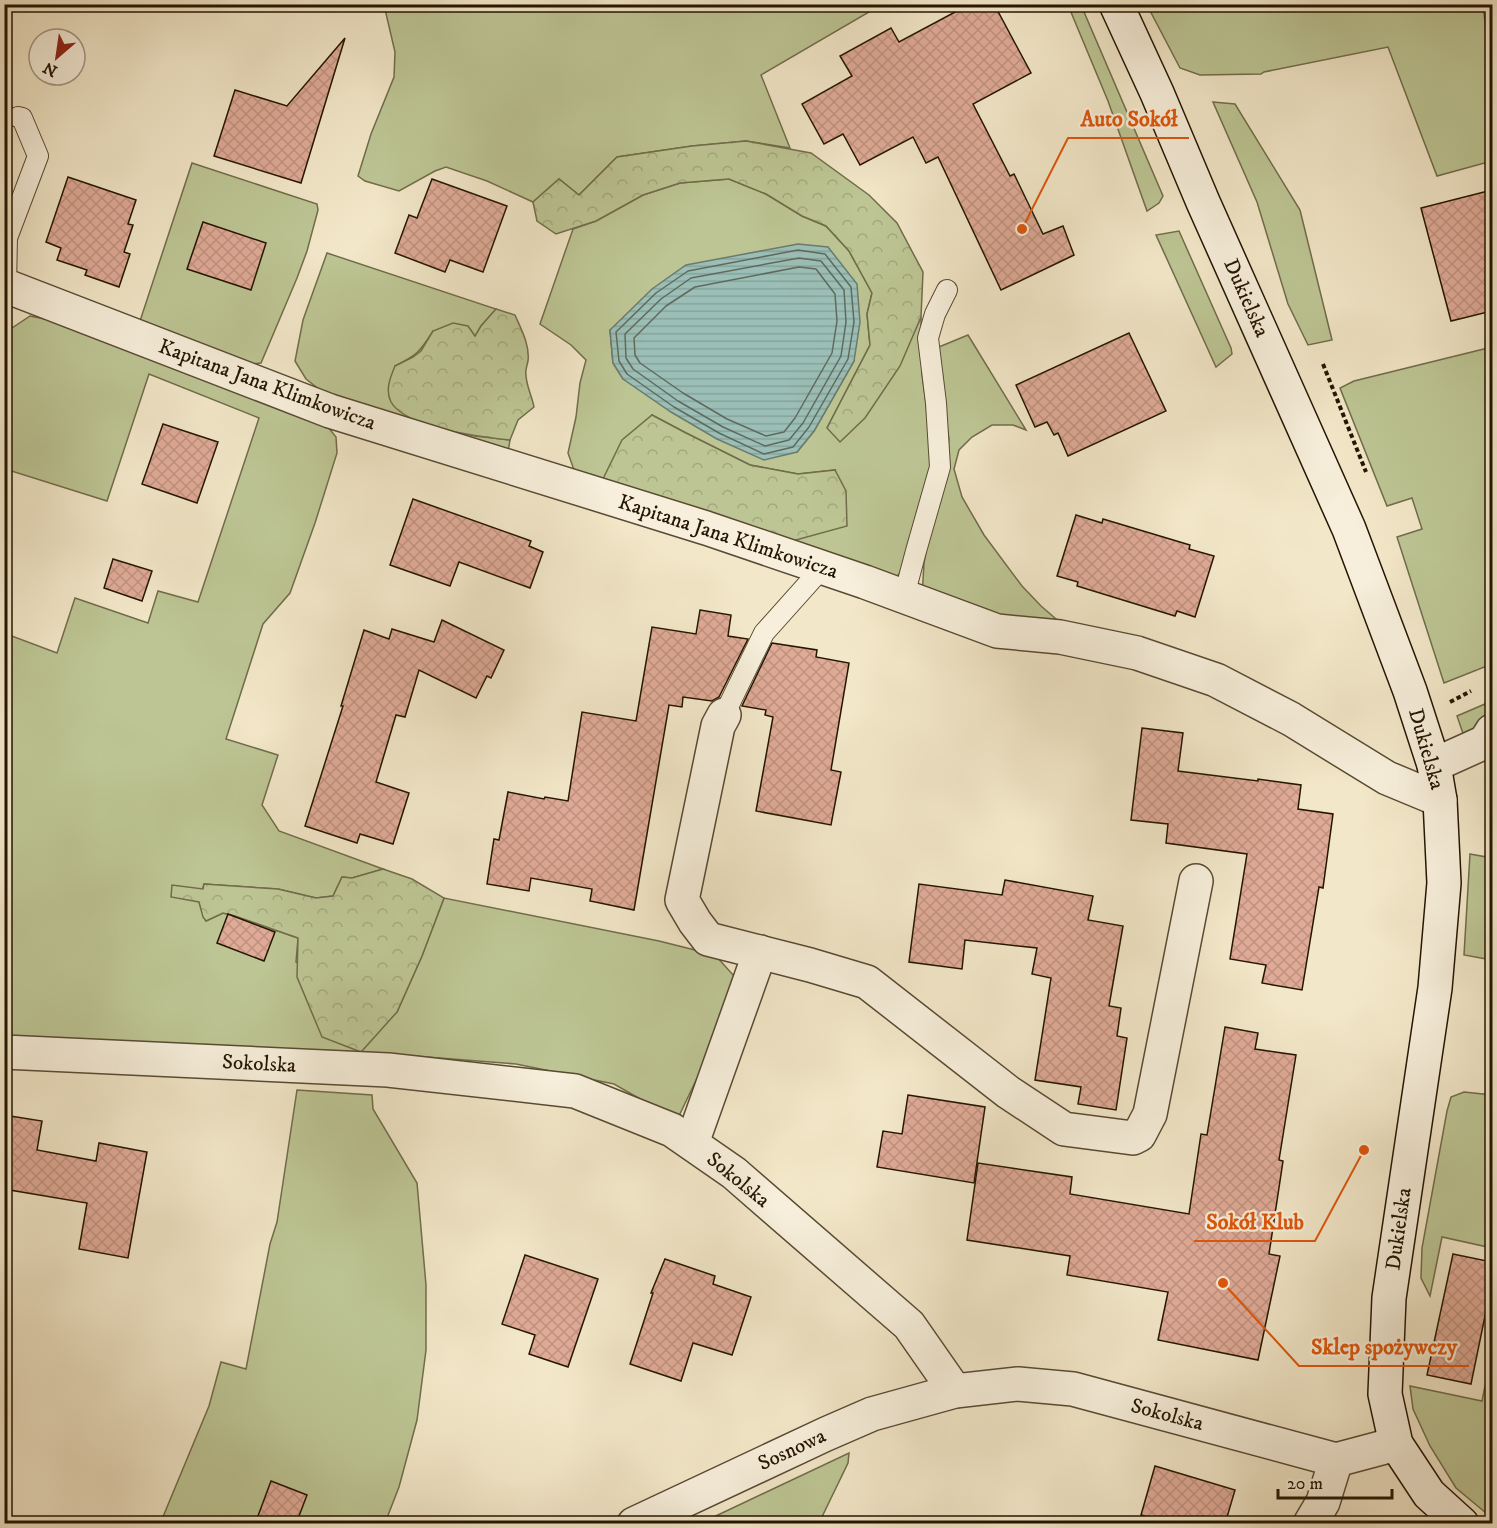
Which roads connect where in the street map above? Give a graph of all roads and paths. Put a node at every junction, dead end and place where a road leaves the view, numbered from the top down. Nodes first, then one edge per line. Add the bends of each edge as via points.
1 (1116, 4) edge
2 (18, 117) dead end
3 (5, 288) edge
4 (947, 290) dead end
5 (823, 567) junction
6 (904, 596) junction
7 (1471, 691) dead end
8 (1445, 704) dead end
9 (723, 715) joint
10 (1492, 731) edge
11 (1434, 765) junction
12 (1440, 800) junction
13 (1196, 881) dead end
14 (760, 952) junction
15 (4, 1053) edge
16 (692, 1143) junction
17 (955, 1391) junction
18 (1396, 1444) junction
19 (1336, 1460) junction
20 (1317, 1513) edge
21 (634, 1524) edge
22 (1388, 1524) edge
23 (1462, 1524) edge

1 - 11 street, Dukielska via 1349,529
2 - 3 lane via 22,118 38,156 7,238
3 - 5 street, Kapitana Jana Klimkowicza via 330,411
4 - 6 lane via 934,314 928,338 940,467
5 - 6 street, Kapitana Jana Klimkowicza
5 - 9 lane via 764,633
6 - 12 street, Kapitana Jana Klimkowicza via 998,631 1060,637 1137,653 1216,680 1291,719 1387,778
7 - 8 path
9 - 14 street via 682,900 708,939
10 - 11 street via 1485,742
11 - 12 street, Dukielska
12 - 18 street, Dukielska via 1444,883 1436,988 1389,1298 1385,1394
13 - 14 street via 1150,1114 1139,1135 1133,1138 1064,1129 1008,1092 867,982
14 - 16 street
15 - 16 street, Sokolska via 388,1070 575,1091 672,1130
16 - 17 street, Sokolska via 734,1173 909,1324
17 - 19 street, Sokolska via 1018,1384 1069,1388
17 - 21 street, Sosnowa via 872,1414
18 - 19 street
18 - 23 street, Dukielska via 1429,1494
19 - 20 street
20 - 22 path via 1349,1521 1366,1518

